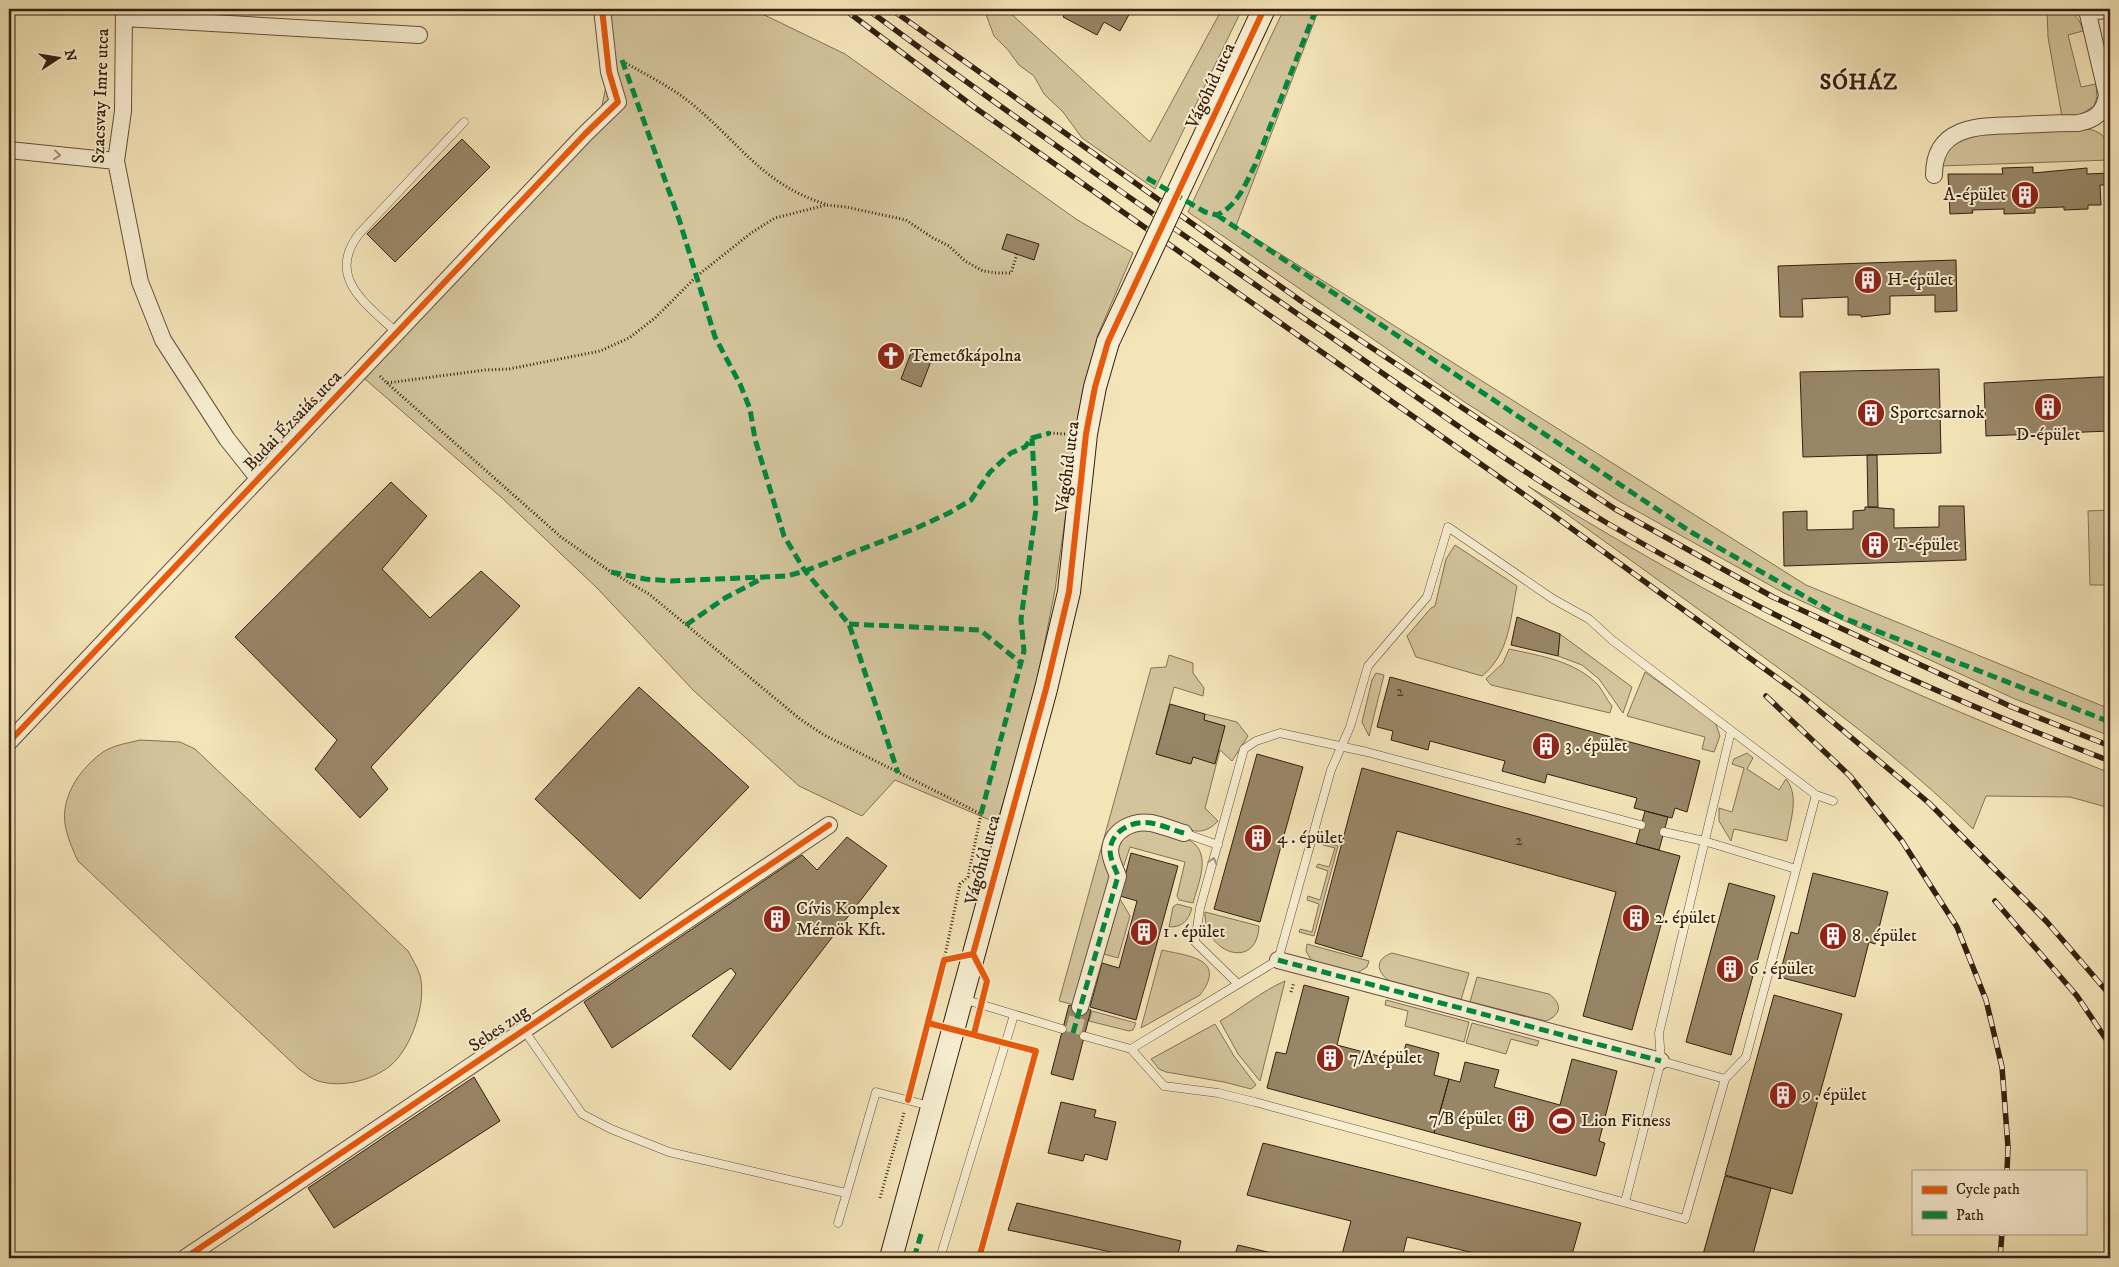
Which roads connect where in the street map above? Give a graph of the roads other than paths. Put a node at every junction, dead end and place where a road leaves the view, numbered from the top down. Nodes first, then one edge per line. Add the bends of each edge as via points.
1 (602, 9) edge
2 (1264, 9) edge
3 (2085, 10) edge
4 (2110, 10) edge
5 (124, 13) edge
6 (419, 35) dead end
7 (2109, 102) edge
8 (464, 122) dead end
9 (9, 150) edge
10 (116, 161) junction
11 (1934, 175) dead end
12 (397, 334) junction
13 (258, 478) junction
14 (1731, 731) junction
15 (9, 742) edge
16 (1342, 746) junction
17 (1816, 795) junction
18 (1833, 801) dead end
19 (829, 825) dead end
20 (1641, 825) dead end
21 (1664, 832) dead end
22 (1184, 833) joint
23 (1704, 842) junction
24 (1218, 845) junction
25 (1796, 869) junction
26 (1278, 960) junction
27 (1238, 984) junction
28 (962, 999) junction
29 (1080, 1007) tunnel mouth
30 (1014, 1015) junction
31 (1062, 1029) dead end
32 (524, 1030) junction
33 (1084, 1036) dead end
34 (1131, 1049) junction
35 (1662, 1062) junction
36 (1725, 1079) junction
37 (932, 1107) junction
38 (846, 1193) junction
39 (1625, 1202) junction
40 (838, 1223) dead end
41 (185, 1258) edge
42 (891, 1258) edge
43 (940, 1258) edge

1 - 12 street, Budai Ézsaiás utca via 609,72 618,102
2 - 28 main road, Vágóhíd utca, bridge via 1108,342 1086,434 1069,592
3 - 4 street
3 - 7 street
5 - 6 street
5 - 10 street, Szacsvay Imre utca via 123,111
7 - 11 street via 2099,115 2086,121 1983,126 1964,130 1942,147 1937,155
8 - 12 lane via 359,234 348,254 347,273 352,288
9 -> 10 street
10 - 13 street, Szacsvay Imre utca via 140,282 163,340 227,439
12 - 13 street, Budai Ézsaiás utca
13 - 15 street, Budai Ézsaiás utca
14 - 16 lane via 1589,619 1553,600 1448,527 1426,597 1368,666
14 - 17 lane
14 - 23 lane
16 - 20 lane
16 - 24 lane via 1280,732 1244,749
16 - 26 lane via 1331,770
17 - 18 lane
17 - 25 lane
19 - 32 street, Sebes zug
21 - 23 lane
22 - 24 lane
22 - 29 street via 1149,823 1121,829 1114,838 1110,849 1118,876
23 - 25 lane
23 - 35 lane via 1658,1033
27 -> 24 lane via 1195,942 1200,908
25 - 36 lane via 1746,1057
26 - 27 lane
26 - 35 street
27 - 34 lane
28 - 30 lane
28 - 37 main road, Vágóhíd utca
30 - 31 lane
30 - 43 lane
32 - 38 lane via 582,1114 611,1129 669,1152
32 - 41 street, Sebes zug
33 - 34 lane
34 - 39 lane via 1164,1086 1255,1102
35 - 36 lane
35 - 39 lane
36 - 39 lane via 1686,1218
37 - 38 lane via 876,1092
37 - 42 main road, Vágóhíd utca
38 - 40 lane

